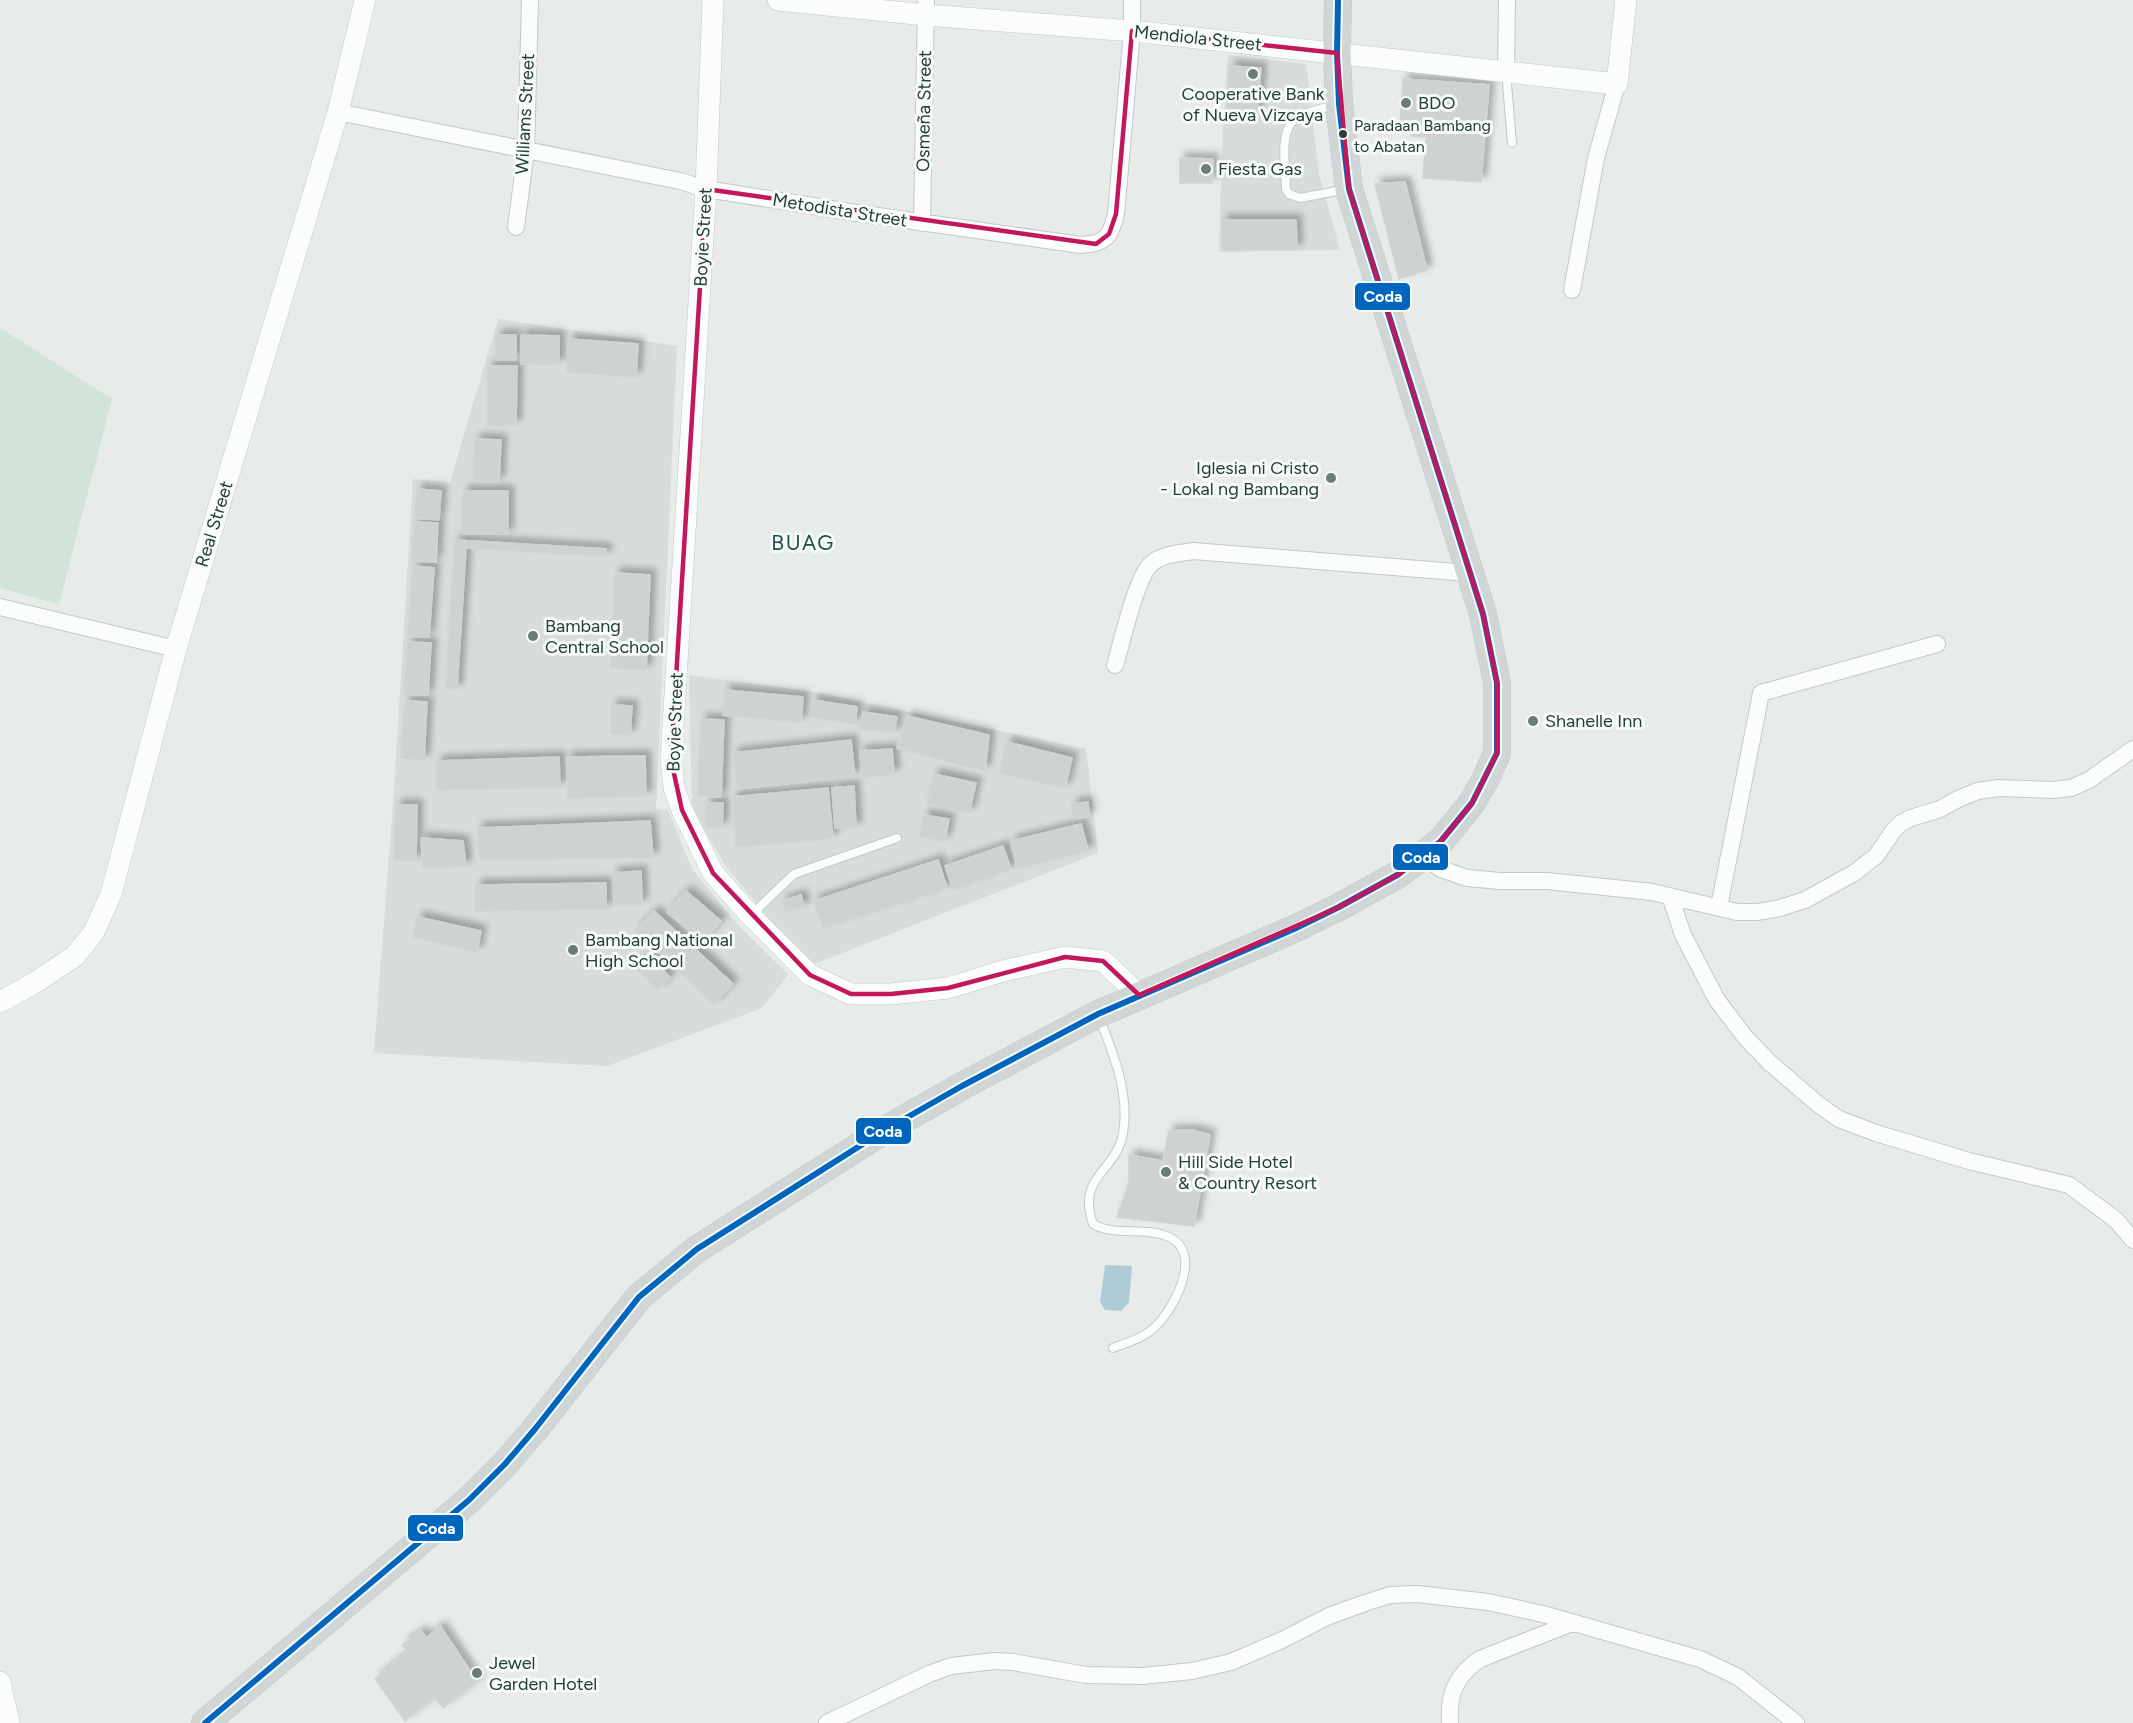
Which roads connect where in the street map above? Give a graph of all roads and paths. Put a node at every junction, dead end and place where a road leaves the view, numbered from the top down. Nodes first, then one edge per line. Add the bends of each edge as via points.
1 (365, 0) edge
2 (530, 0) edge
3 (713, 0) edge
4 (778, 0) edge
5 (1132, 0) edge
6 (1338, 0) edge
7 (1507, 0) edge
8 (1626, 0) edge
9 (926, 8) edge
10 (1132, 31) junction
11 (1337, 53) junction
12 (1506, 72) junction
13 (1617, 84) junction
14 (1339, 104) junction
15 (338, 112) junction
16 (1512, 143) dead end
17 (526, 151) junction
18 (706, 189) junction
19 (1350, 189) junction
20 (922, 223) junction
21 (516, 227) dead end
22 (1572, 290) dead end
23 (1469, 573) junction
24 (0, 607) edge
25 (1938, 644) dead end
26 (176, 649) junction
27 (1115, 666) dead end
28 (2133, 749) edge
29 (897, 838) dead end
30 (1422, 856) junction
31 (1670, 896) junction
32 (1719, 908) junction
33 (750, 915) junction
34 (1139, 995) junction
35 (0, 1002) edge
36 (1098, 1014) junction
37 (2133, 1240) edge
38 (1113, 1348) dead end
39 (1572, 1623) junction
40 (0, 1682) edge
41 (9, 1723) edge
42 (205, 1723) edge
43 (827, 1723) edge
44 (1450, 1723) edge
45 (1797, 1723) edge

1 - 15 street, Real Street
2 - 17 street, Williams Street
3 - 18 street, Boyie Street
4 - 9 street, Mendiola Street
5 - 10 street, Metodista Street
6 - 11 main road
7 - 12 street
8 - 13 street
9 - 10 street, Mendiola Street
9 - 20 street, Osmeña Street
10 - 11 street, Mendiola Street
10 - 20 street, Metodista Street via 1116,214 1104,240 1081,245
11 - 12 street, Mendiola Street
11 - 14 main road
12 - 13 street, Mendiola Street
12 - 16 lane
13 - 22 street via 1594,166
14 - 19 main road
14 - 19 lane via 1306,113 1289,124 1285,135 1286,189 1300,198
15 - 17 street, Metodista Street
15 - 26 street, Real Street
17 - 18 street, Metodista Street
17 - 21 street, Williams Street
18 - 20 street, Metodista Street
18 - 33 street, Boyie Street via 671,760 674,788 695,838 713,873
19 - 23 main road
23 - 27 street via 1193,551 1172,555 1152,563 1141,580
23 - 30 main road via 1497,684 1497,753 1472,803 1441,841
24 - 26 street
25 - 32 street via 1761,693
26 - 35 street, Real Street via 123,854 94,932 75,956
28 - 32 street via 2072,788 1978,791 1911,818 1894,830 1876,856 1805,900 1758,912
29 - 33 lane via 794,874
30 - 31 street via 1441,869 1467,878 1546,880
30 - 34 main road via 1399,874 1339,907
31 - 32 street
31 - 37 street via 1683,935 1717,1000 1745,1037 1819,1105 1839,1119 1876,1132 1969,1161 2069,1185 2116,1220
33 - 34 street, Boyie Street via 810,975 851,994 948,987 1065,957 1103,961
34 - 36 main road
36 - 38 lane via 1123,1092 1124,1133 1109,1164 1092,1183 1089,1214 1093,1224 1102,1229 1168,1236 1179,1243 1185,1260 1179,1294 1168,1311 1154,1328
36 - 42 main road via 885,1130 698,1249 664,1275 639,1297 535,1429 469,1500
39 - 43 street via 1488,1602 1390,1595 1329,1616 1231,1662 1192,1671 1097,1676 1013,1662 951,1666
39 - 44 street via 1469,1666 1451,1694
39 - 45 street via 1700,1659 1738,1677
40 - 41 street

